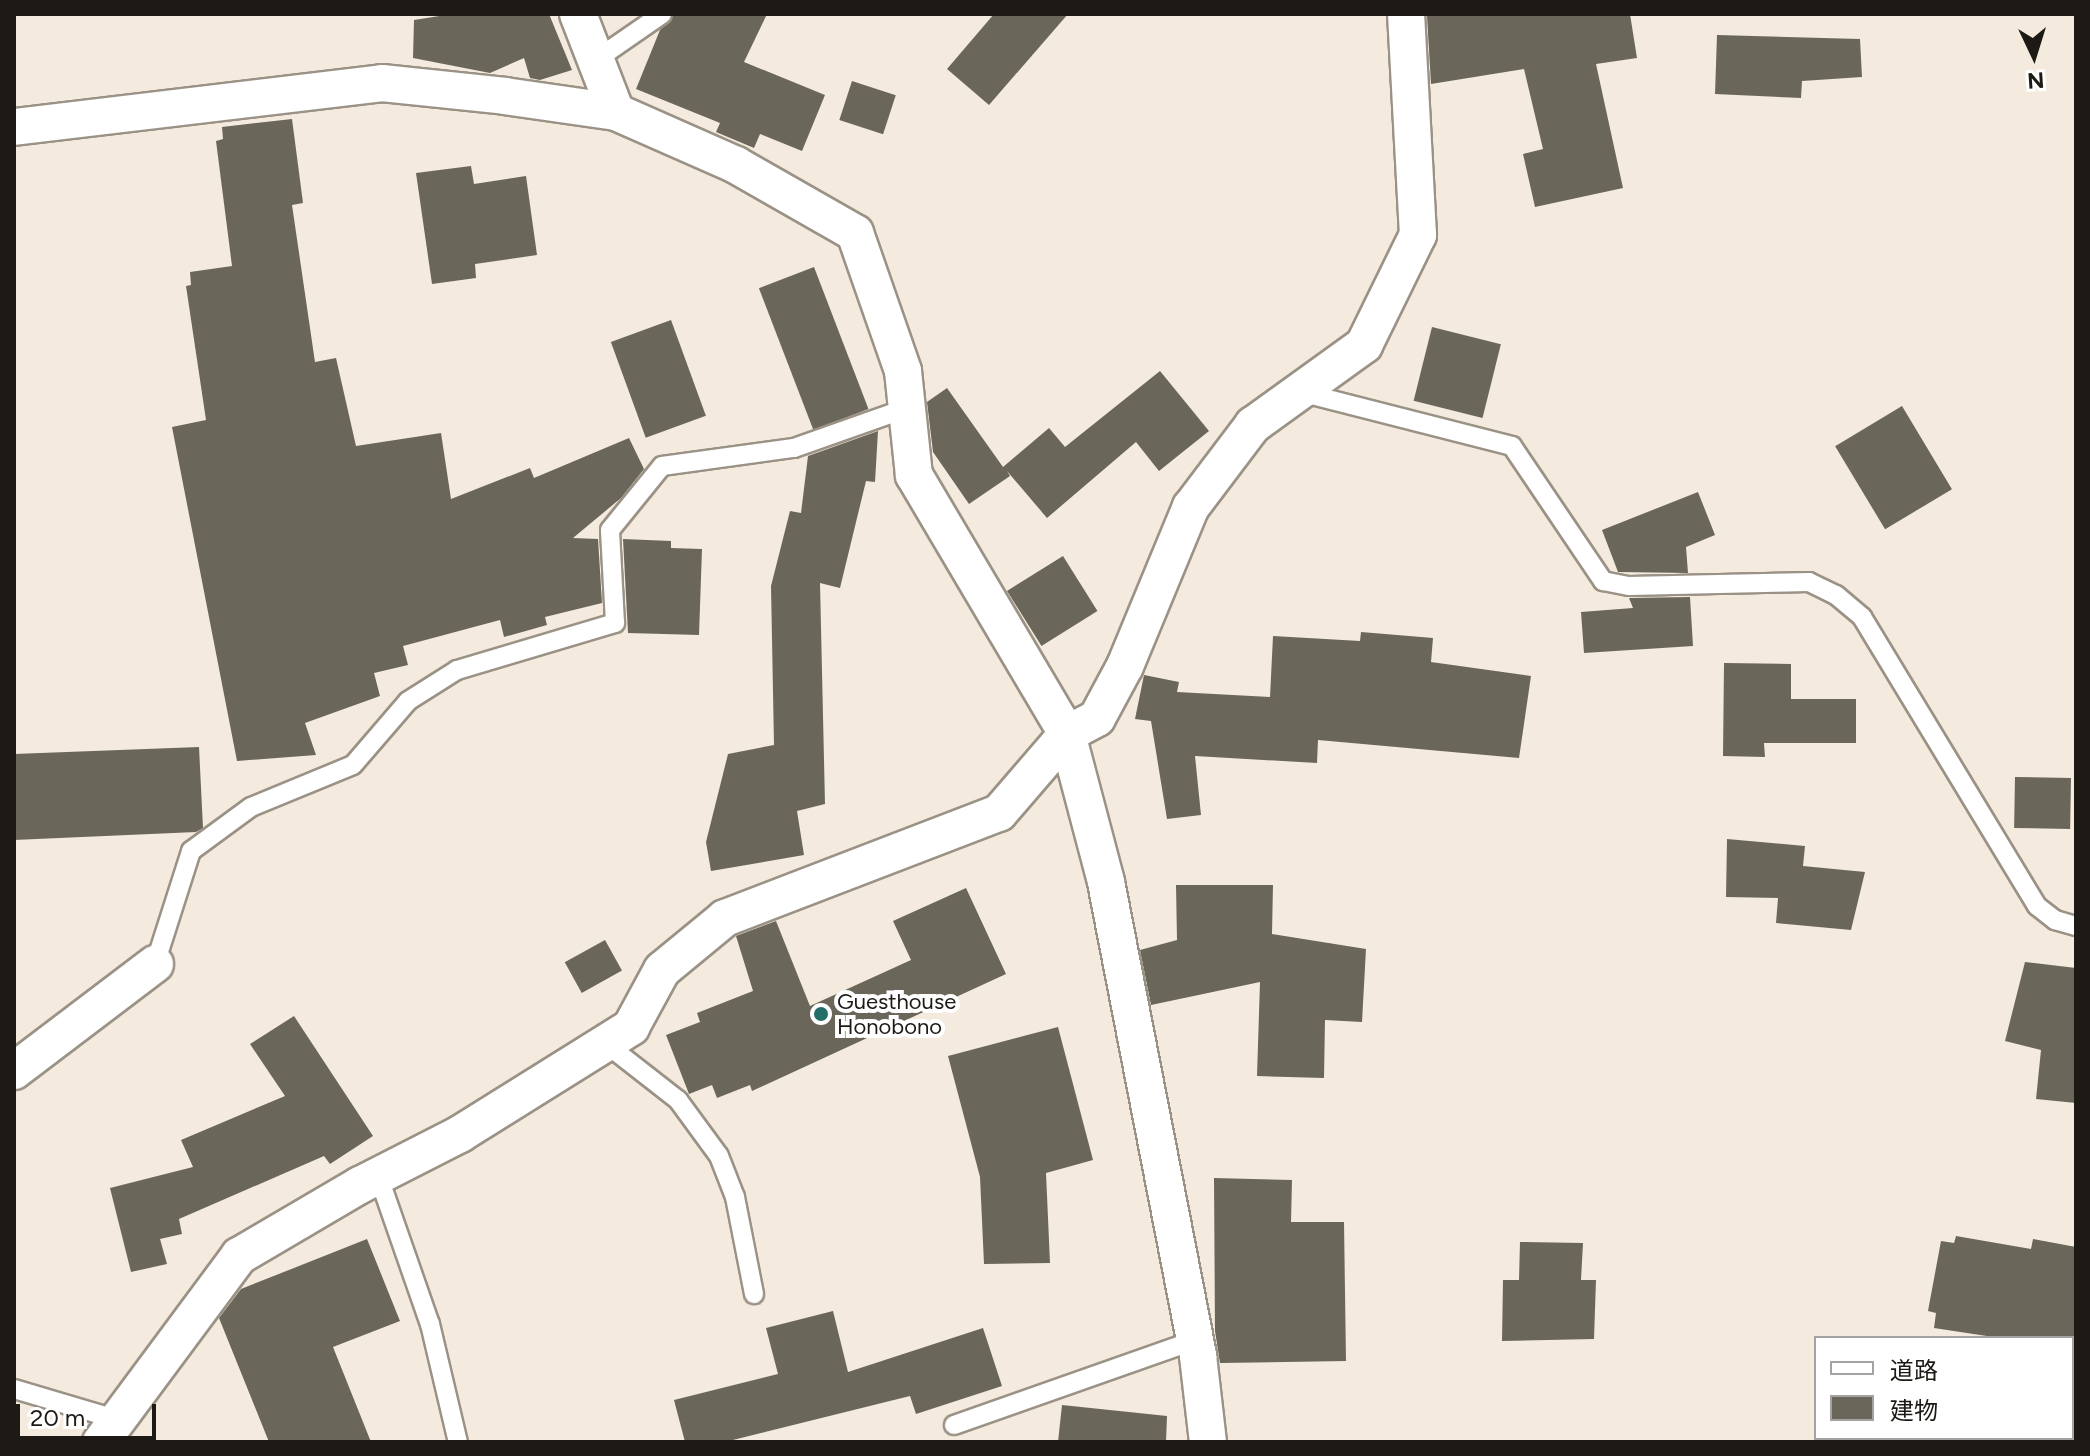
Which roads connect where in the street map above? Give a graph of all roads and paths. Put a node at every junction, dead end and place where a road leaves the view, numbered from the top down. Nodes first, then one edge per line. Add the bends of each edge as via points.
1 (578, 14) edge
2 (662, 14) edge
3 (1406, 14) edge
4 (597, 59) junction
5 (616, 112) junction
6 (14, 127) edge
7 (1300, 392) junction
8 (907, 408) junction
9 (1067, 734) junction
10 (2076, 926) edge
11 (155, 964) joint
12 (605, 1043) junction
13 (14, 1071) edge
14 (378, 1175) junction
15 (754, 1294) dead end
16 (1195, 1340) junction
17 (14, 1389) edge
18 (954, 1425) dead end
19 (108, 1430) edge
20 (458, 1442) edge
21 (1208, 1442) edge

1 - 4 street
2 - 4 lane
3 - 7 street via 1418,235 1364,345
4 - 5 street
5 - 6 street via 382,83
5 - 8 street via 736,165 855,233 903,371
7 - 9 street via 1253,425 1191,507 1125,666 1097,718
7 - 10 lane via 1512,446 1603,581 1629,586 1809,582 1836,595 1862,617 2037,906 2055,920
8 - 9 street via 914,475
8 - 11 lane via 794,448 662,466 610,530 615,623 457,670 408,701 353,765 251,807 191,851
9 - 12 street via 999,813 725,918 662,970 631,1027
9 - 16 street via 1106,882
11 - 13 street
12 - 14 street via 460,1134
12 - 15 lane via 678,1100 719,1156 735,1197
14 - 19 street via 239,1256
14 - 20 lane via 430,1324
16 - 18 lane
16 - 21 street
17 - 19 lane

